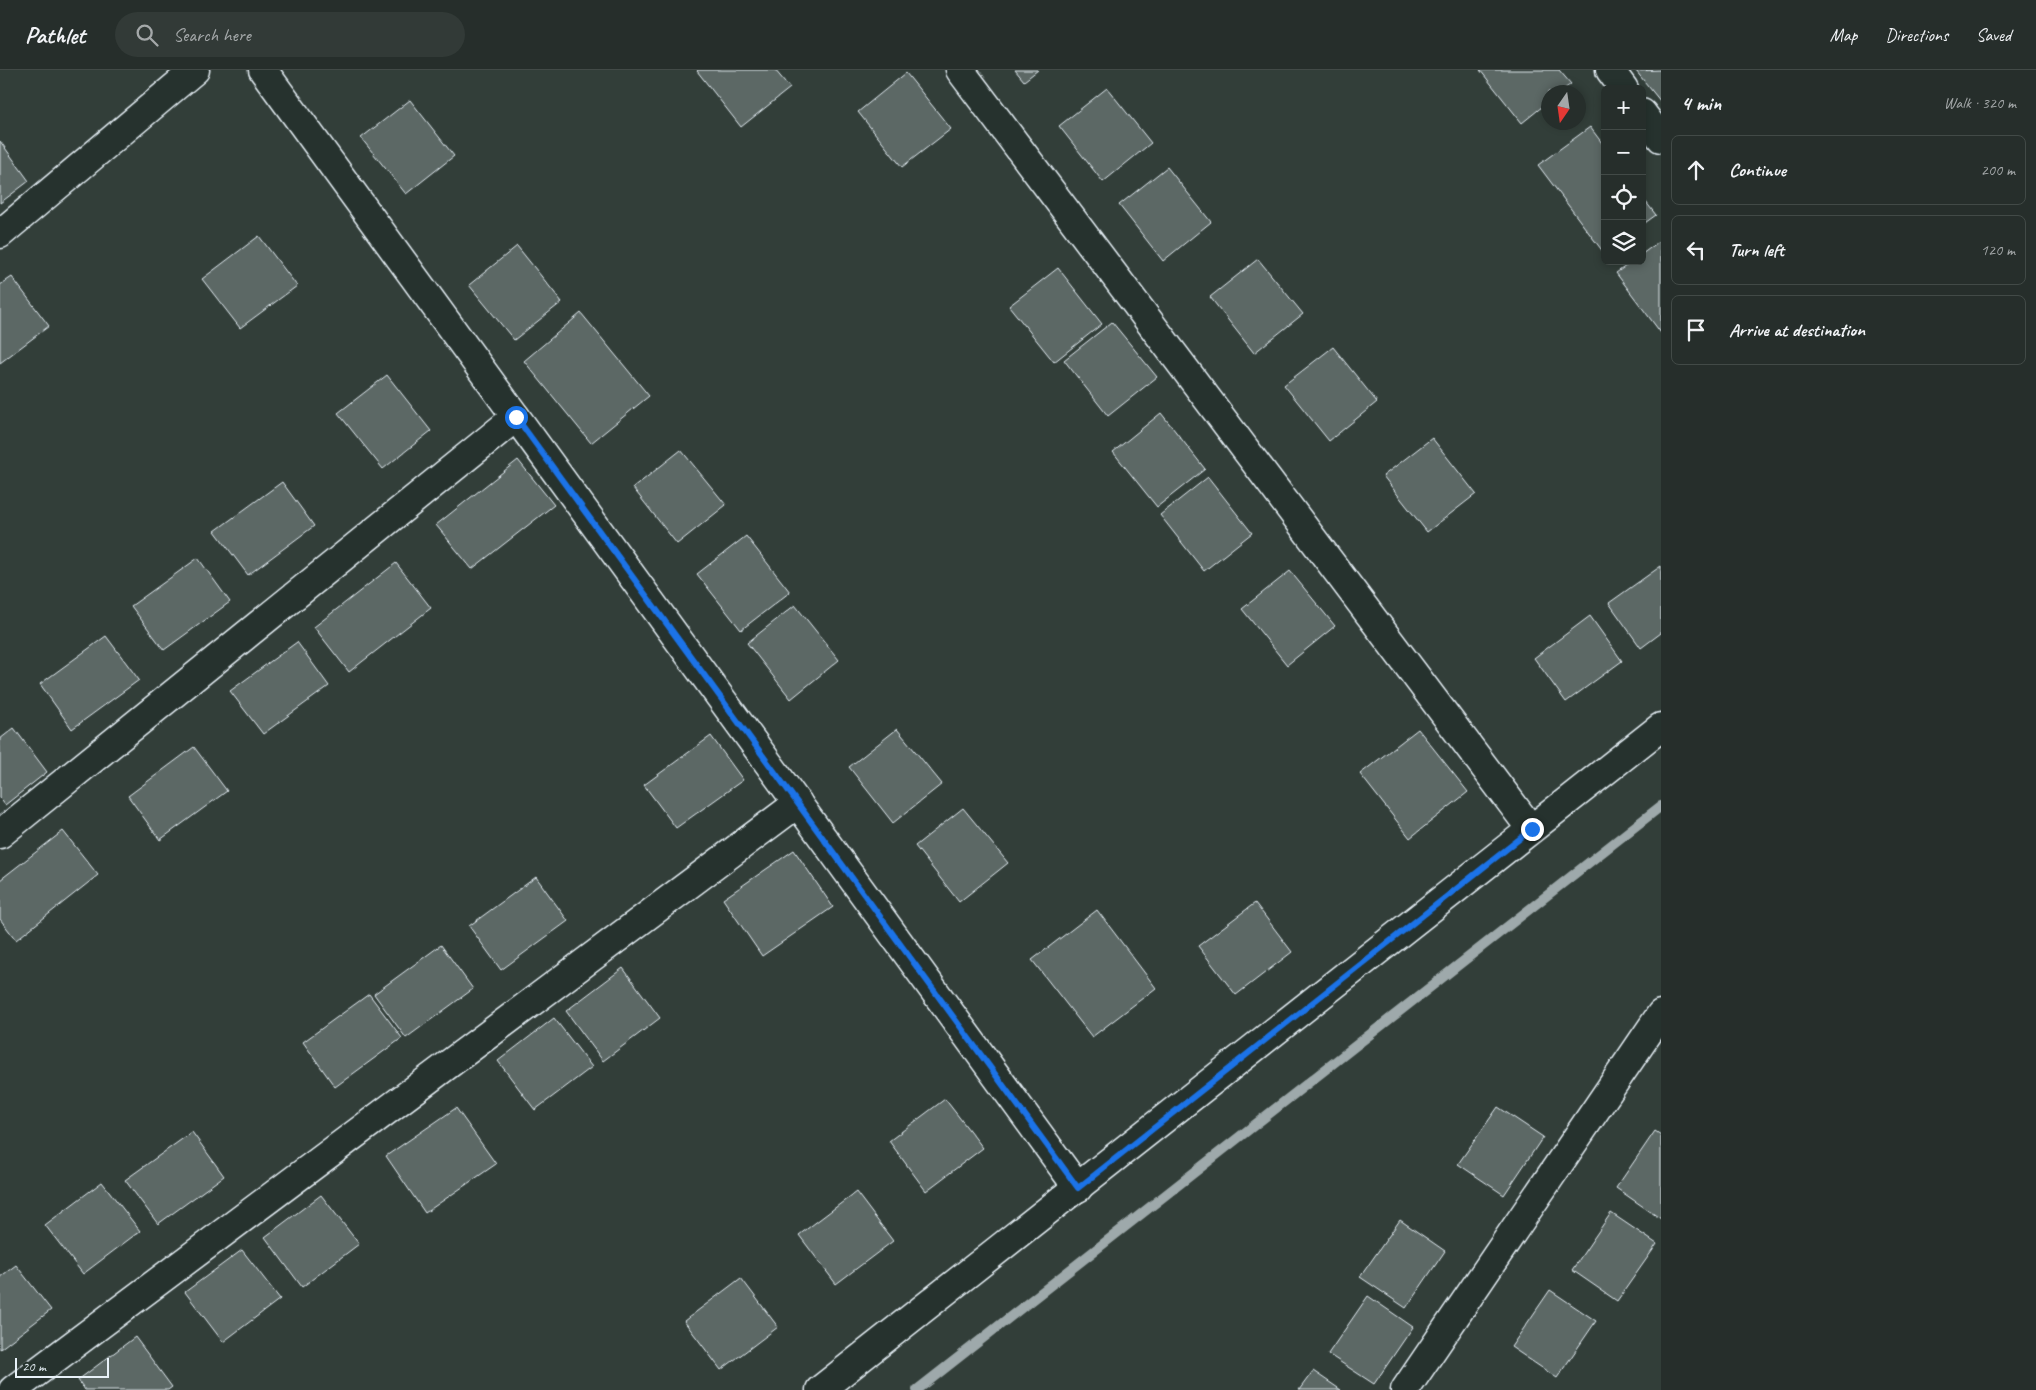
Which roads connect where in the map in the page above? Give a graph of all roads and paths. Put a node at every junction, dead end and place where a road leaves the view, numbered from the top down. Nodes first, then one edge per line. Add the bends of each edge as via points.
1 (195, 70) edge
2 (263, 70) edge
3 (960, 70) edge
4 (1610, 70) edge
5 (1621, 85) edge
6 (1646, 118) edge
7 (1661, 138) edge
8 (0, 234) edge
9 (516, 417) junction
10 (1661, 728) edge
11 (798, 803) junction
12 (1532, 829) junction
13 (0, 834) edge
14 (1661, 1014) edge
15 (1078, 1188) junction
16 (13, 1390) edge
17 (820, 1390) edge
18 (1405, 1390) edge

1 - 8 street
2 - 9 street
3 - 12 street
4 - 5 street
6 - 7 street
9 - 11 street
9 - 13 street
10 - 12 street
11 - 15 street
11 - 16 street
12 - 15 street
14 - 18 street
15 - 17 street

